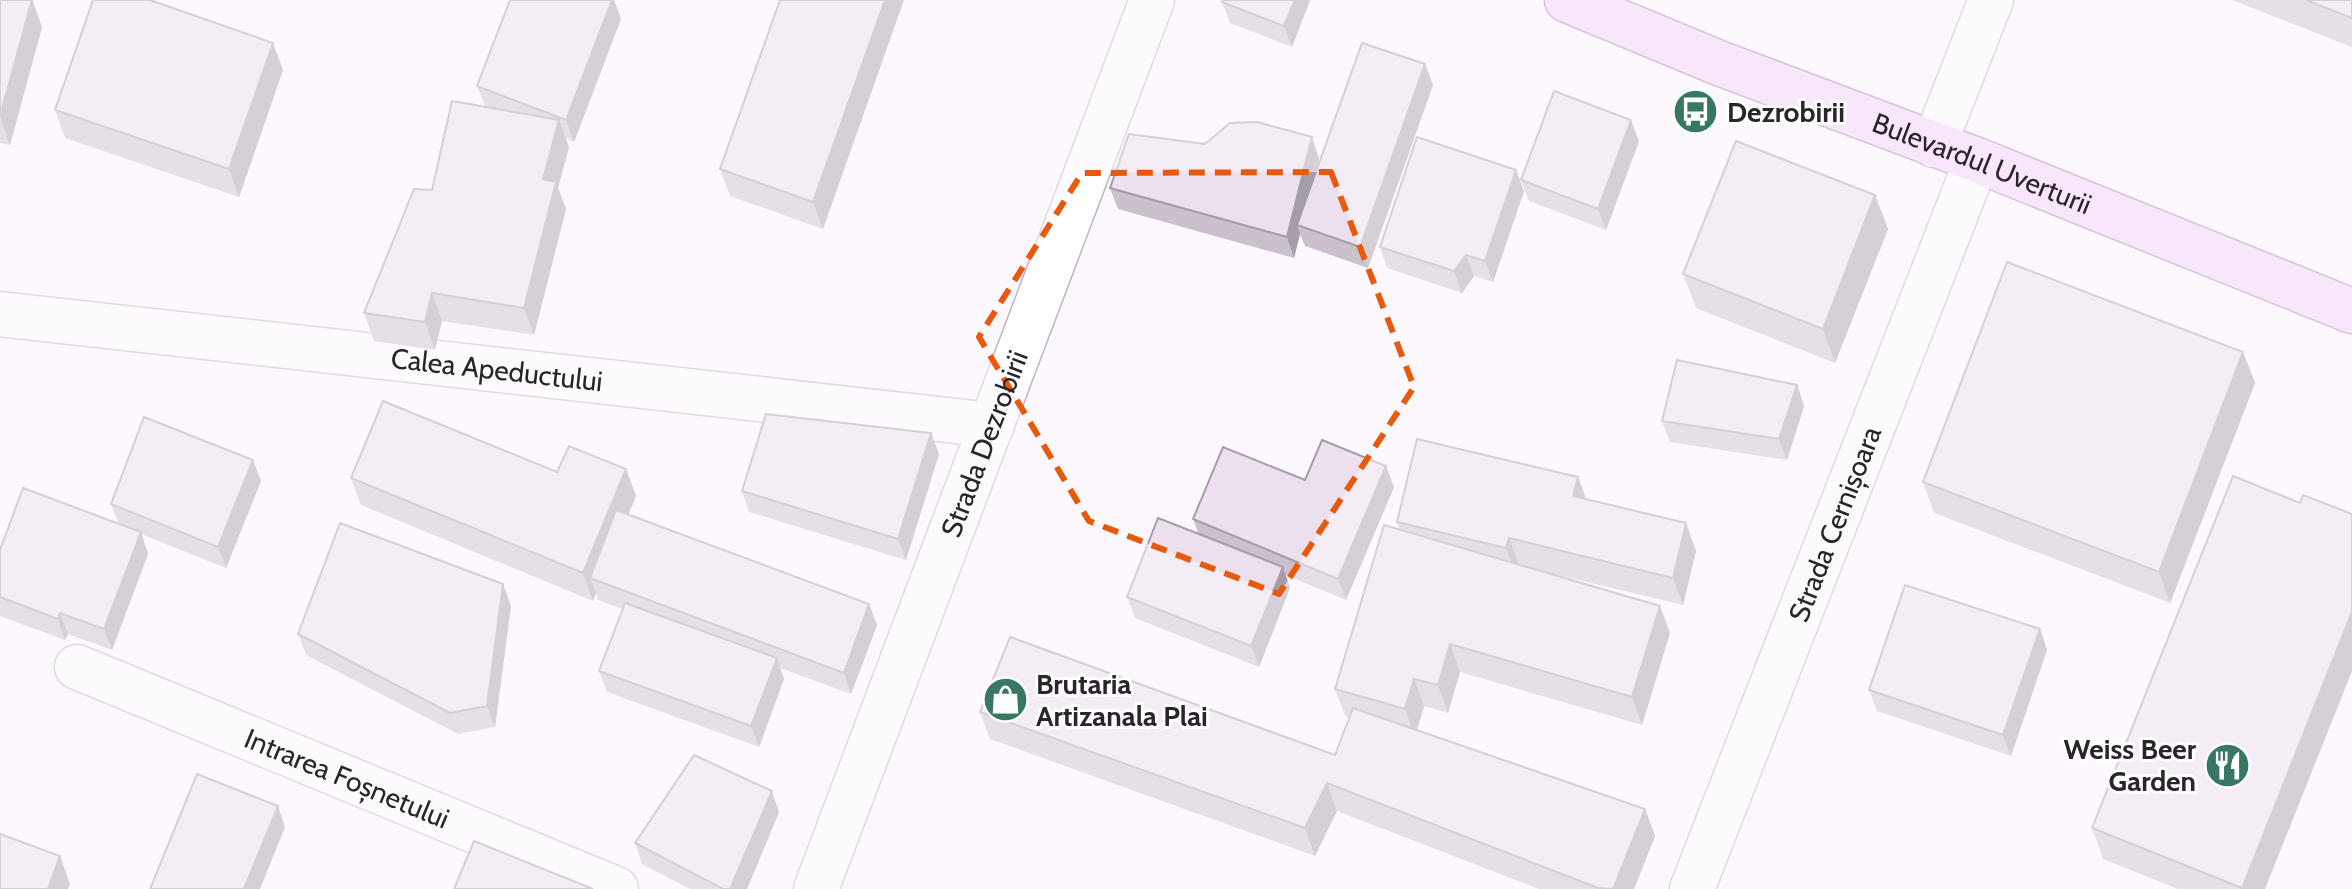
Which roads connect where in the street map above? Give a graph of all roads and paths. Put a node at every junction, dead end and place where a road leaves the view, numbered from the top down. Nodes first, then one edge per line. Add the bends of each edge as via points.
1 (1152, 0) edge
2 (1567, 0) edge
3 (1991, 0) edge
4 (1934, 145) junction
5 (1977, 160) junction
6 (2352, 311) edge
7 (0, 314) edge
8 (992, 425) junction
9 (77, 667) dead end
10 (616, 889) edge
11 (816, 889) edge
12 (1692, 889) edge

1 - 8 street, Strada Dezrobirii
2 - 4 main road, Bulevardul Uverturii
3 - 4 street
4 - 5 main road, Bulevardul Uverturii
5 - 6 main road, Bulevardul Uverturii
5 - 12 street, Strada Cernișoara
7 - 8 street, Calea Apeductului
8 - 11 street, Strada Dezrobirii
9 - 10 street, Intrarea Foșnetului

